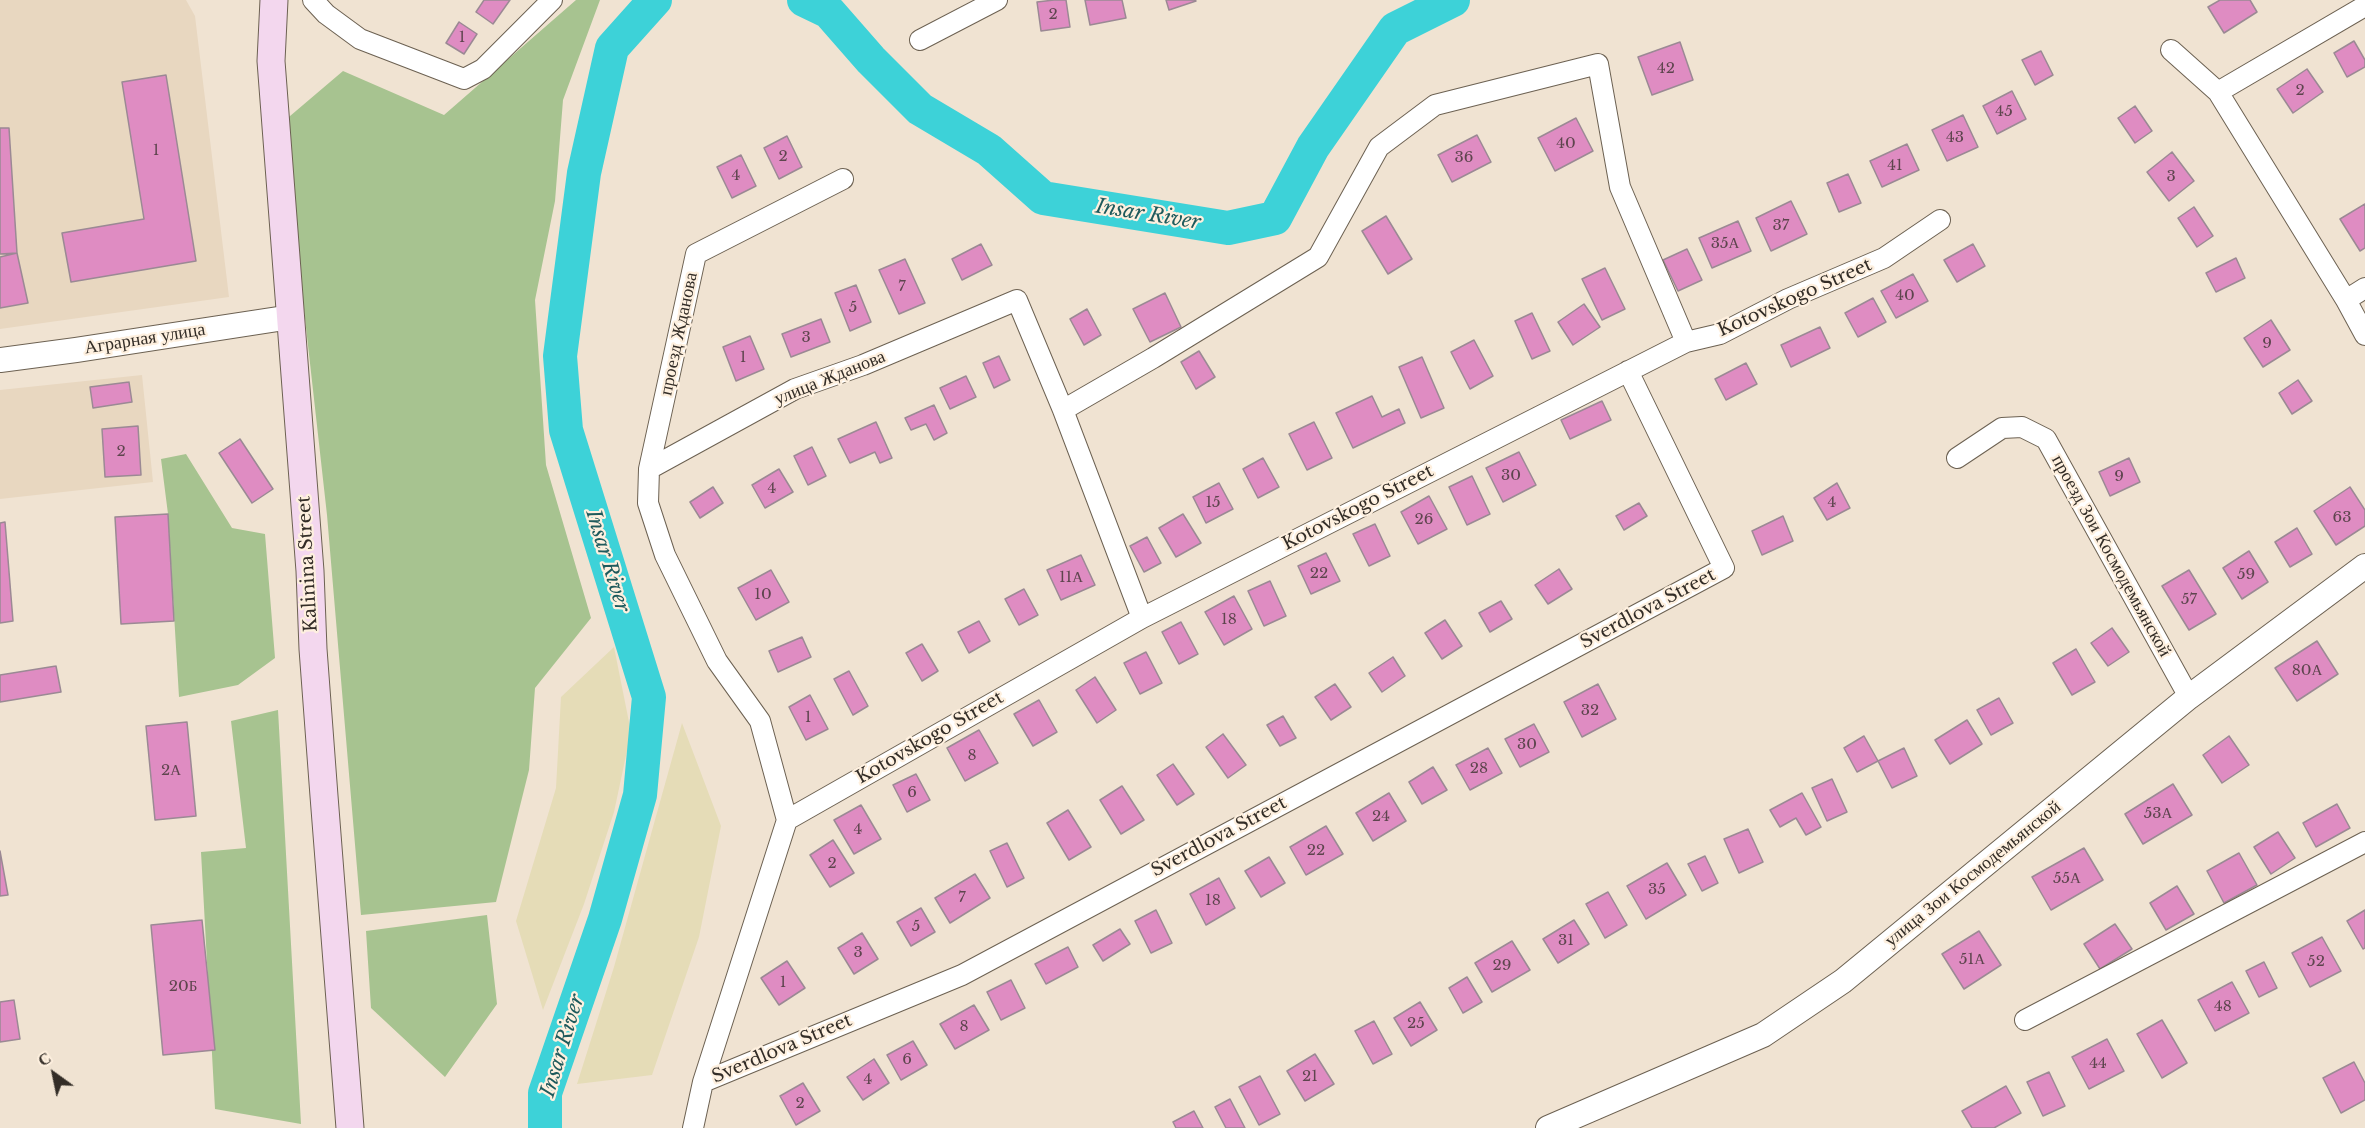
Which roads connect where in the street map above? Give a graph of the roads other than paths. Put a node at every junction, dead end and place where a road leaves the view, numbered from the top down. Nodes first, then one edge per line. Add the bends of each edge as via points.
1 (274, 0) edge
2 (313, 0) edge
3 (552, 0) edge
4 (997, 0) edge
5 (2365, 6) edge
6 (920, 40) dead end
7 (2171, 50) dead end
8 (2218, 92) junction
9 (843, 179) dead end
10 (1940, 220) dead end
11 (2365, 288) edge
12 (2346, 300) junction
13 (291, 316) junction
14 (2365, 335) edge
15 (1686, 342) junction
16 (0, 360) edge
17 (1628, 371) junction
18 (1062, 410) junction
19 (1957, 458) dead end
20 (649, 469) junction
21 (2363, 572) edge
22 (1142, 618) junction
23 (2189, 698) junction
24 (787, 820) junction
25 (2365, 842) edge
26 (2025, 1020) dead end
27 (703, 1083) junction
28 (350, 1128) edge
29 (693, 1128) edge
30 (1548, 1128) edge

1 - 13 main road, Kalinina Street via 271,61
2 - 3 street via 360,39 464,78 483,69
4 - 6 street
5 - 8 street
7 - 8 street
8 - 12 street
9 - 20 street, проезд Жданова via 696,254
10 - 15 street, Kotovskogo Street via 1884,258 1720,333
11 - 12 street
12 - 14 street
13 - 16 street, Аграрная улица
13 - 28 main road, Kalinina Street
15 - 17 street, Kotovskogo Street
15 - 18 street via 1620,187 1598,64 1435,105 1379,147 1318,257
17 - 22 street, Kotovskogo Street
17 - 27 street, Sverdlova Street via 1724,568 962,975
18 - 20 street, улица Жданова via 1017,300 863,365 795,389
18 - 22 street
19 - 23 street, проезд Зои Космодемьянской via 2002,428 2022,427 2046,439
20 - 24 street via 648,503 665,555 717,661 759,721
21 - 23 street, улица Зои Космодемьянской
22 - 24 street, Kotovskogo Street
23 - 30 street, улица Зои Космодемьянской via 1843,981 1763,1035
24 - 27 street
25 - 26 street
27 - 29 street

